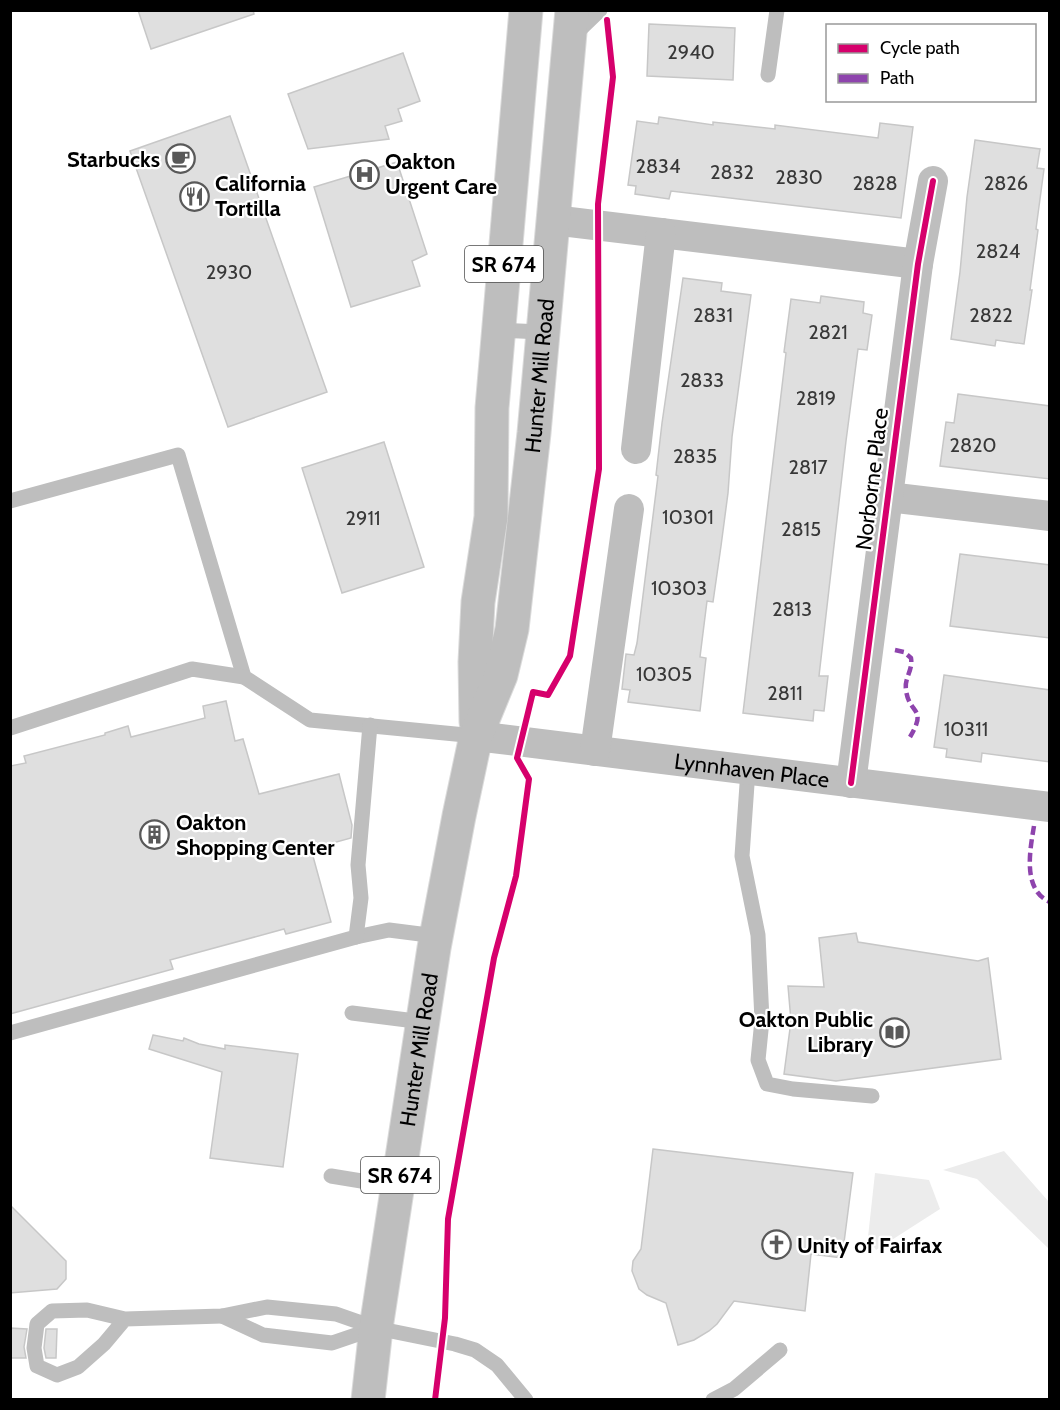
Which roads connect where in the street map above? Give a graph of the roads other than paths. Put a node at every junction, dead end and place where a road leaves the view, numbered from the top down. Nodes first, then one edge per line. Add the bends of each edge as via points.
1 (526, 10) edge
2 (600, 10) edge
3 (777, 10) edge
4 (570, 26) edge
5 (768, 75) dead end
6 (933, 181) dead end
7 (553, 220) junction
8 (661, 233) junction
9 (918, 264) junction
10 (499, 330) junction
11 (542, 332) junction
12 (636, 449) dead end
13 (888, 497) junction
14 (10, 501) edge
15 (629, 509) dead end
16 (1050, 516) edge
17 (244, 677) junction
18 (370, 725) junction
19 (10, 728) edge
20 (476, 736) junction
21 (595, 751) junction
22 (748, 770) junction
23 (851, 783) junction
24 (1050, 807) edge
25 (436, 936) junction
26 (356, 937) junction
27 (352, 1013) dead end
28 (423, 1022) junction
29 (10, 1033) edge
30 (872, 1096) dead end
31 (331, 1176) dead end
32 (398, 1187) junction
33 (222, 1317) junction
34 (125, 1318) junction
35 (376, 1328) junction
36 (780, 1350) dead end
37 (368, 1400) edge
38 (526, 1400) edge
39 (713, 1400) edge

1 - 10 main road, Hunter Mill Road / SR 674
2 - 4 lane
3 - 5 lane
4 - 7 main road, Hunter Mill Road / SR 674
6 - 9 street, Norborne Place
7 - 8 street
7 - 11 main road, Hunter Mill Road / SR 674
8 - 9 street
8 - 12 street
9 - 13 street, Norborne Place
10 - 11 lane
10 - 20 main road, Hunter Mill Road / SR 674 via 492,408 491,517 478,602
11 - 20 main road, Hunter Mill Road / SR 674 via 512,629 501,675
13 - 16 street
13 - 23 street, Norborne Place
14 - 17 lane via 178,455
15 - 21 street
17 - 18 lane via 310,720
17 - 19 lane via 192,669
18 - 20 lane
18 - 26 lane
20 - 21 street, Lynnhaven Place
20 - 25 main road, Hunter Mill Road / SR 674
21 - 22 street, Lynnhaven Place
22 - 23 street, Lynnhaven Place
22 - 30 lane via 742,856 758,935 762,1014 758,1060 767,1084
23 - 24 street, Lynnhaven Place
25 - 26 lane via 389,930
25 - 28 main road, Hunter Mill Road / SR 674
26 - 29 lane
27 - 28 lane
28 - 32 main road, Hunter Mill Road / SR 674
31 - 32 lane
32 - 35 main road, Hunter Mill Road / SR 674
33 - 34 lane
33 - 35 lane via 267,1307 336,1314
33 - 35 lane via 264,1335 332,1343
34 - 34 lane via 87,1310 52,1311 37,1324 37,1366 57,1375 78,1367
35 - 37 main road, Hunter Mill Road / SR 674
35 - 38 lane via 475,1350 497,1365
36 - 39 lane via 734,1389

